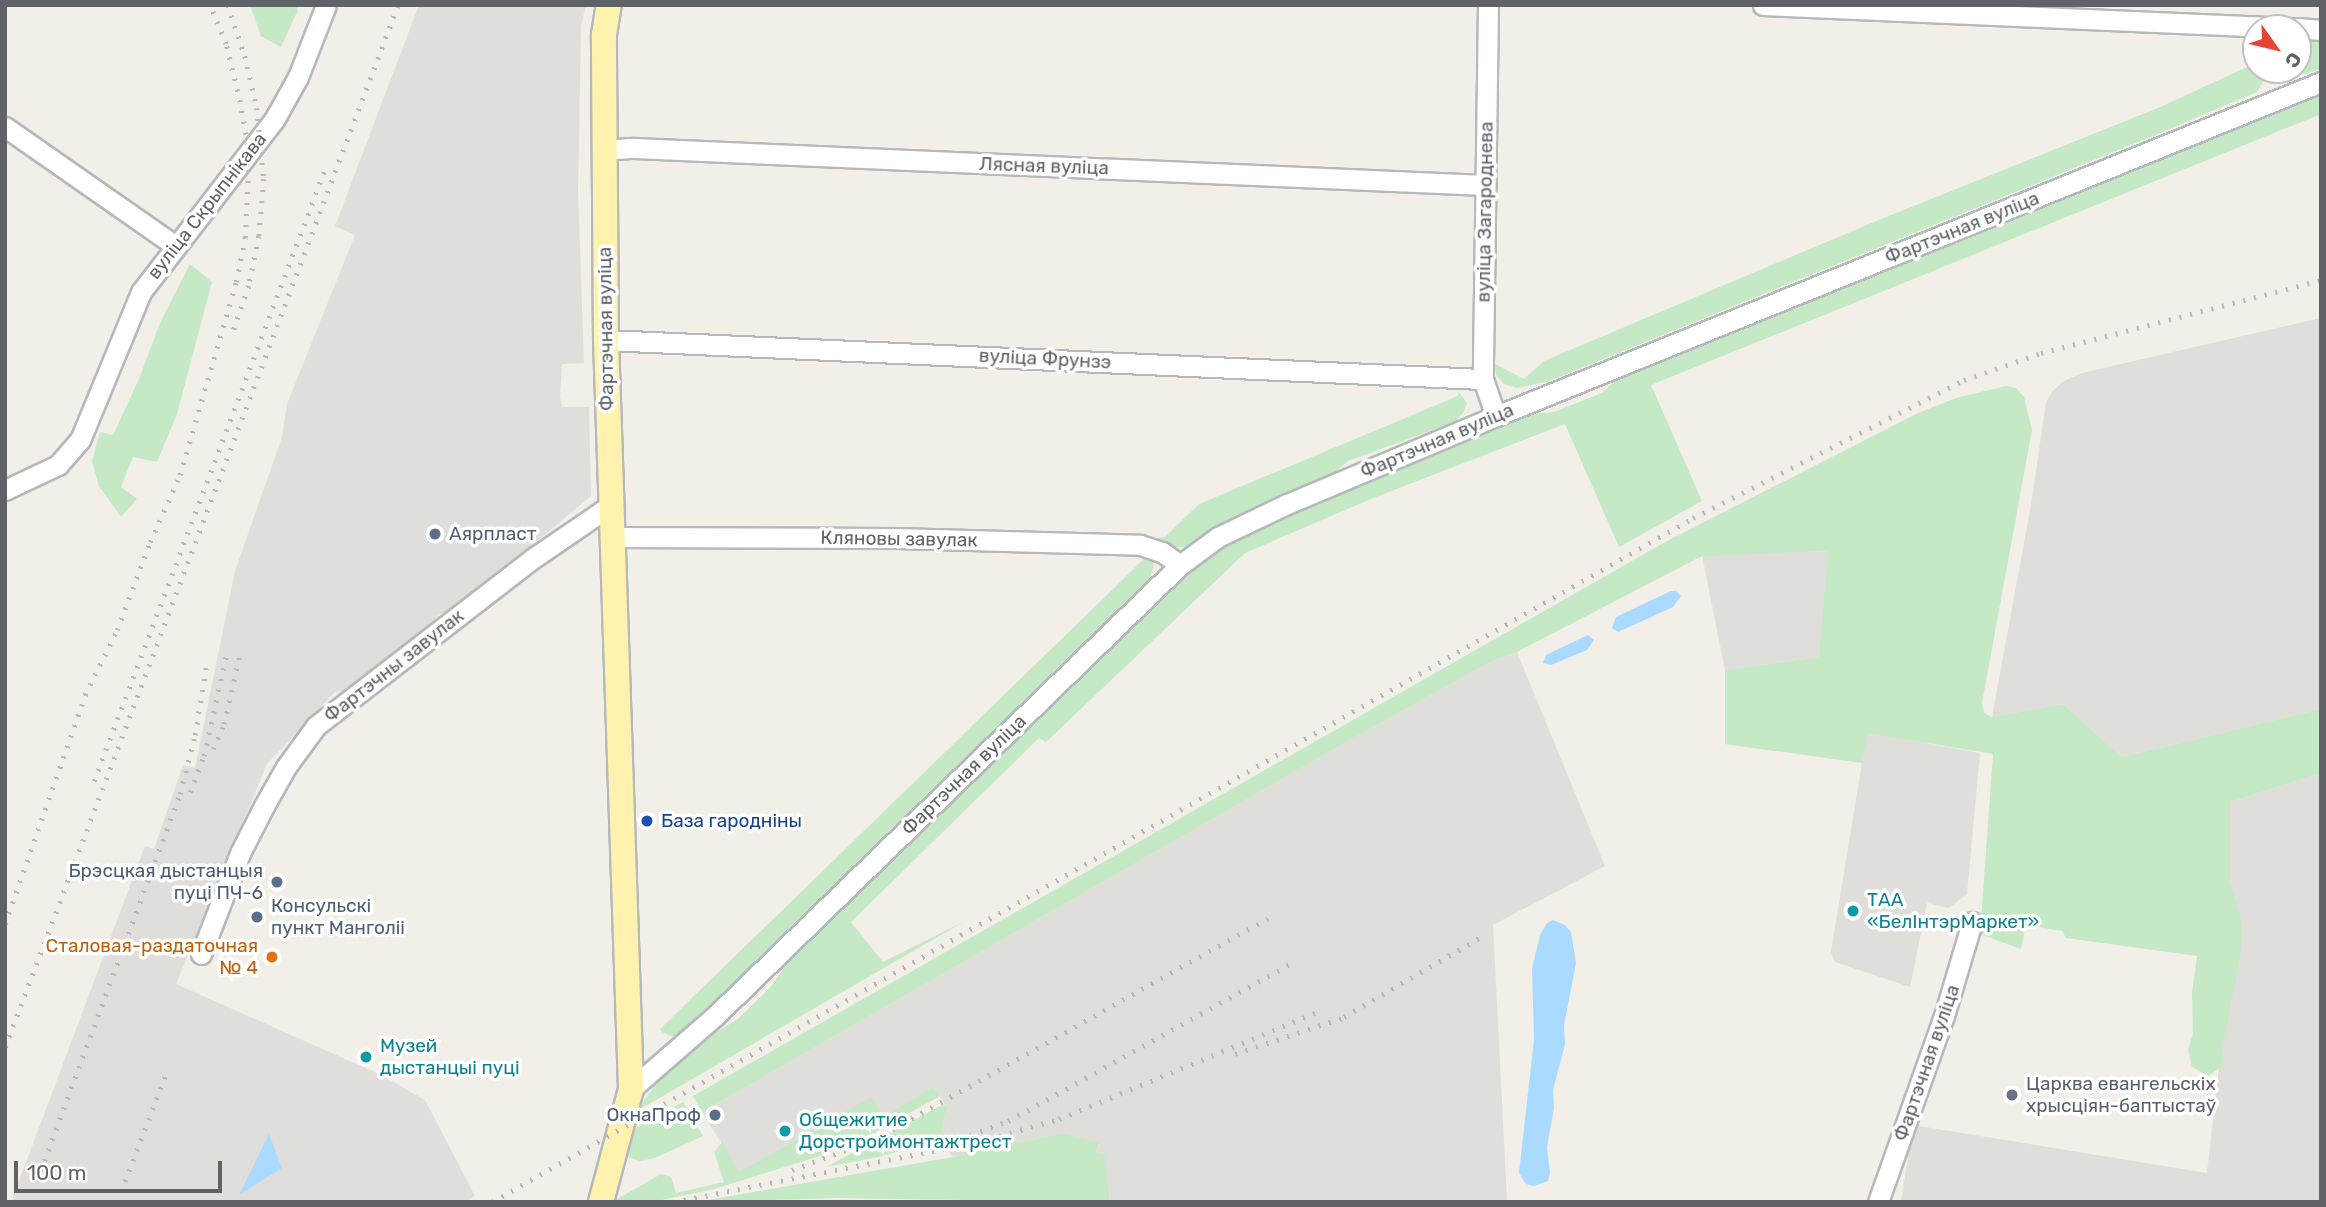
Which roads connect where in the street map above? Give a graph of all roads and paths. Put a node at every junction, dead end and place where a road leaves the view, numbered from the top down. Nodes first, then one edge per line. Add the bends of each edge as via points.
1 (326, 5) edge
2 (609, 5) edge
3 (1488, 5) edge
4 (1763, 5) edge
5 (2191, 14) edge
6 (2242, 21) edge
7 (2321, 82) edge
8 (5, 127) edge
9 (603, 150) junction
10 (1485, 185) junction
11 (174, 245) junction
12 (606, 340) junction
13 (1483, 379) junction
14 (1496, 416) junction
15 (5, 490) edge
16 (611, 505) junction
17 (613, 537) junction
18 (1180, 565) junction
19 (1972, 922) dead end
20 (201, 954) dead end
21 (631, 1089) junction
22 (601, 1202) edge
23 (1878, 1202) edge

1 - 11 street, вуліца Скрыпнікава via 298,77 274,120
2 - 9 main road, Фартэчная вуліца via 604,35
3 - 10 street, вуліца Загароднева
4 - 5 street
5 - 6 street
7 - 14 street, Фартэчная вуліца
8 - 11 street
9 - 10 street, Лясная вуліца
9 - 12 main road, Фартэчная вуліца
10 - 13 street, вуліца Загароднева
11 - 15 street, вуліца Скрыпнікава via 141,292 80,440 44,474
12 - 13 street, вуліца Фрунзэ
12 - 16 main road, Фартэчная вуліца
13 - 14 street, вуліца Загароднева
14 - 18 street, Фартэчная вуліца via 1232,528
16 - 17 main road, Фартэчная вуліца
16 - 20 street, Фартэчны завулак via 535,557 316,726 286,767 258,818
17 - 18 street, Кляновы завулак via 1140,545 1163,552
17 - 21 main road, Фартэчная вуліца
18 - 21 street, Фартэчная вуліца via 715,1016
19 - 23 street, Фартэчная вуліца
21 - 22 main road

